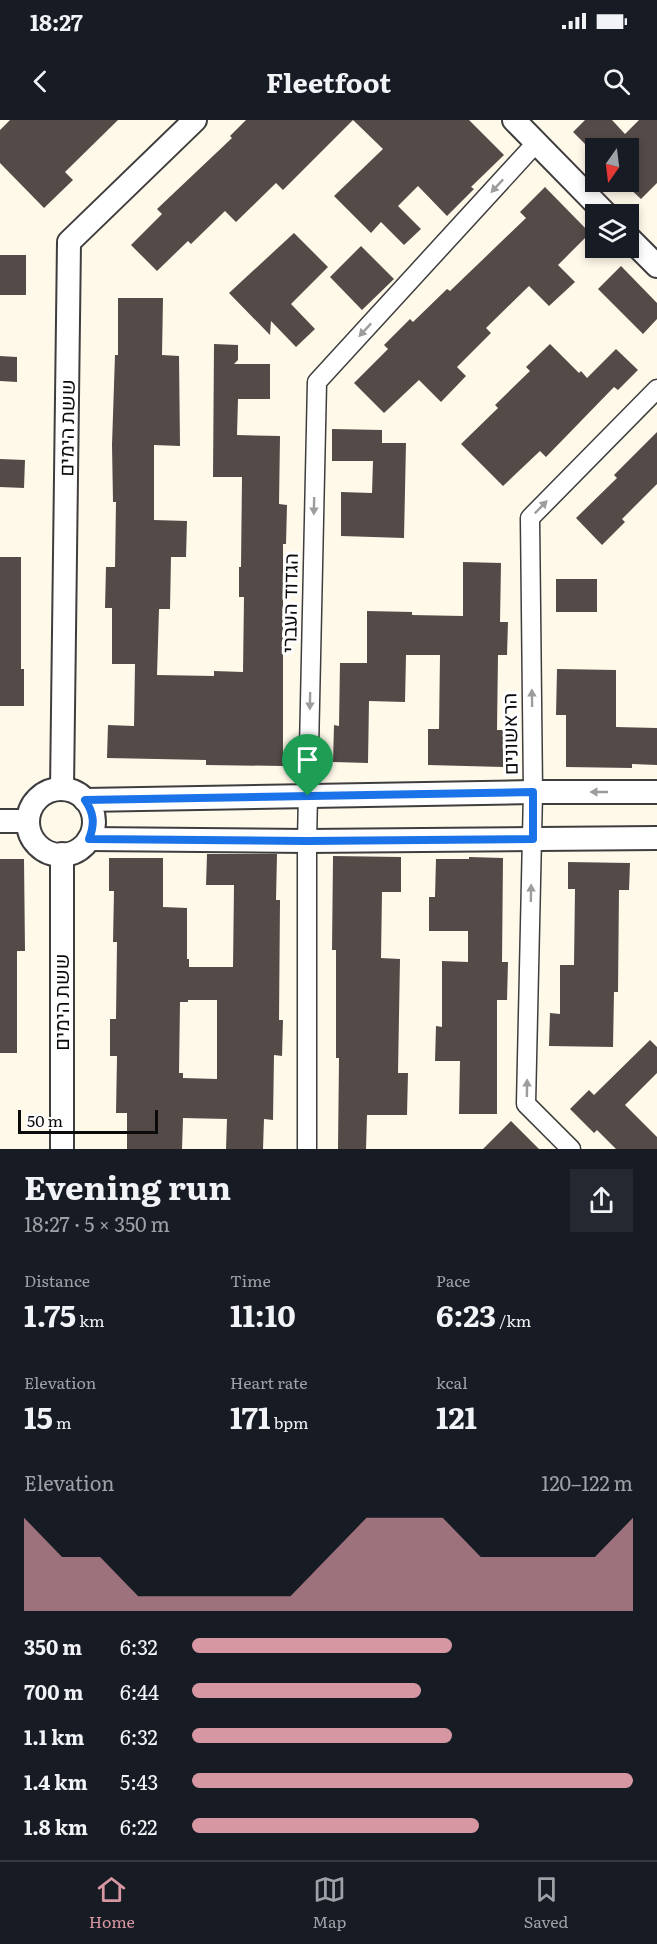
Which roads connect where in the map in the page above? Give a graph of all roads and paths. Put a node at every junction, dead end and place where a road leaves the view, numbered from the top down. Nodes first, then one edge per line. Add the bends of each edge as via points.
1 (195, 120) edge
2 (514, 120) edge
3 (536, 143) junction
4 (596, 204) edge
5 (639, 248) edge
6 (657, 266) edge
7 (657, 389) edge
8 (62, 789) junction
9 (533, 792) junction
10 (657, 792) edge
11 (308, 796) junction
12 (85, 800) junction
13 (0, 821) edge
14 (28, 821) junction
15 (657, 838) edge
16 (89, 839) junction
17 (533, 839) junction
18 (307, 841) junction
19 (62, 854) junction
20 (62, 1149) edge
21 (307, 1149) edge
22 (571, 1149) edge

1 - 8 street, ששת הימים via 69,242
2 - 3 street
3 - 4 street
3 -> 11 street, הגדוד העברי via 317,382
5 - 6 street
9 -> 7 street, הראשונים via 530,518
8 - 12 street
8 - 14 street via 51,790 34,802
10 -> 9 street
9 - 11 street
9 - 17 street, הראשונים
11 - 12 street
11 - 18 street, הגדוד העברי
12 - 16 street via 93,819
13 - 14 street
14 - 19 street via 29,832 42,849
15 - 17 street
16 - 18 street
16 - 19 street via 72,852
17 - 18 street
22 -> 17 street, הראשונים via 526,1104
18 - 21 street, הגדוד העברי
19 - 20 street, ששת הימים

